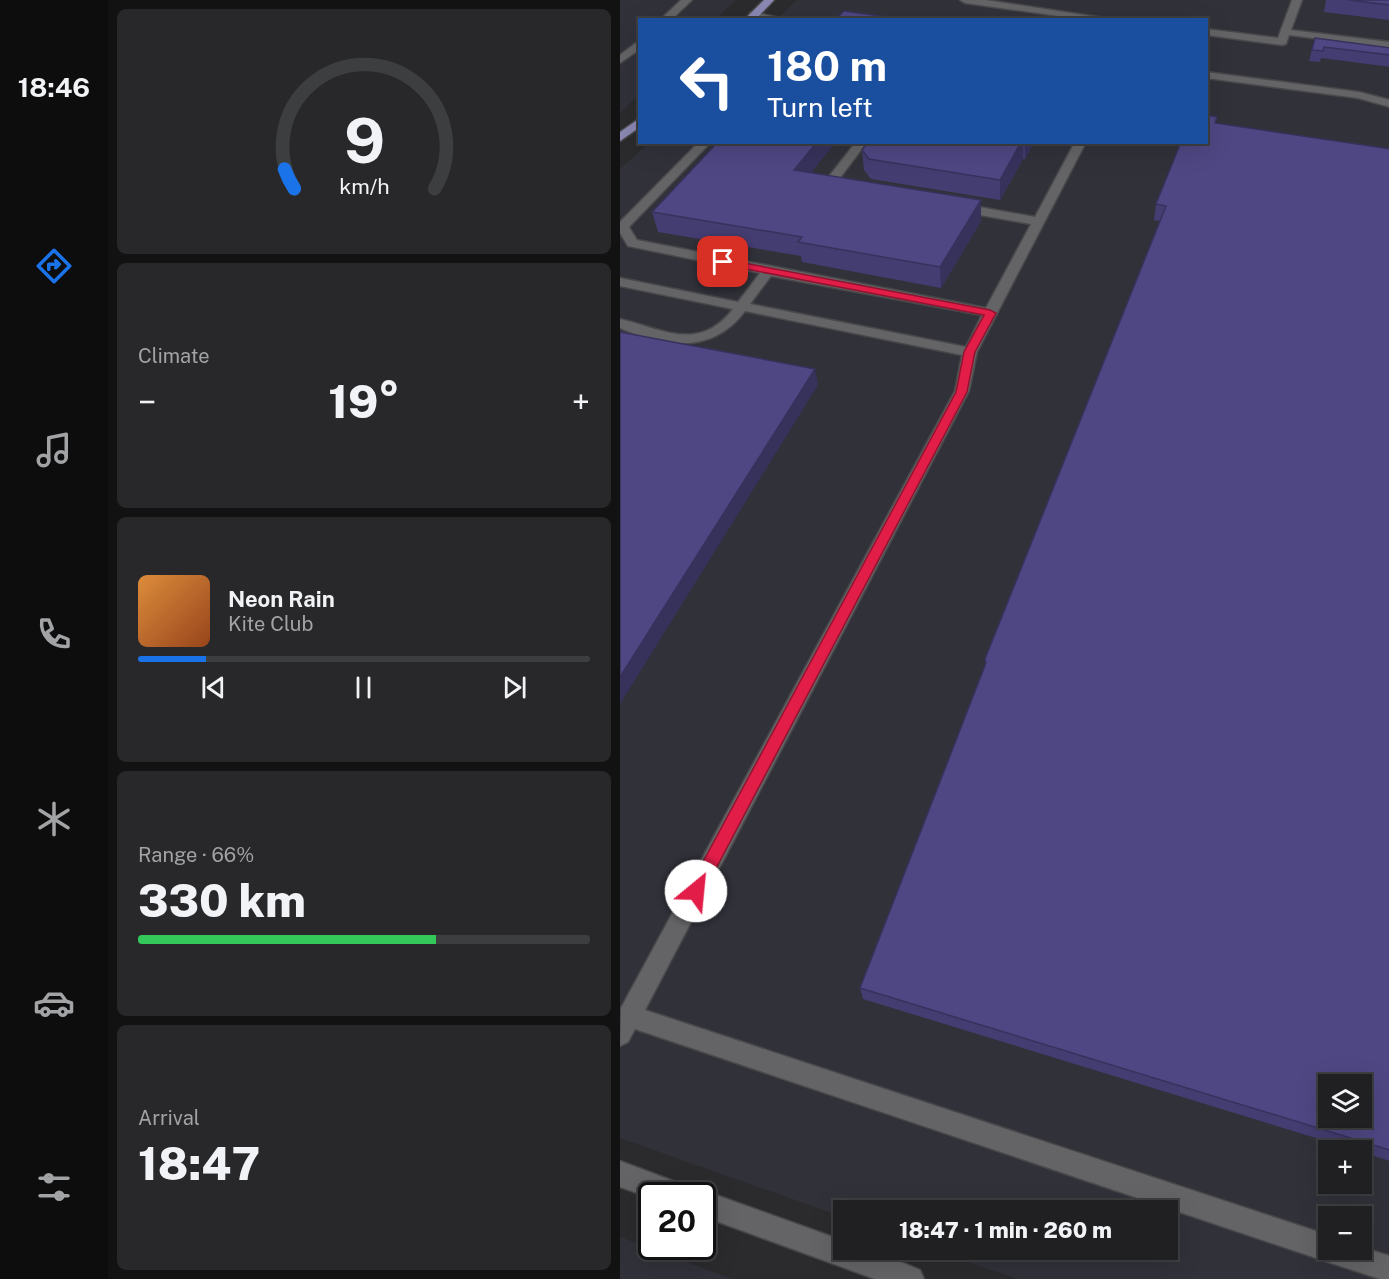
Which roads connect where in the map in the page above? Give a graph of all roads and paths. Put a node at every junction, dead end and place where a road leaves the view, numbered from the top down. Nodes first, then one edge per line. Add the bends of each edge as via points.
1 (687, 0) edge
2 (769, 0) edge
3 (965, 0) edge
4 (1297, 0) edge
5 (751, 17) edge
6 (667, 18) edge
7 (1097, 18) edge
8 (1208, 32) edge
9 (1286, 32) junction
10 (638, 45) edge
11 (1390, 45) edge
12 (620, 60) edge
13 (1208, 75) edge
14 (1390, 104) edge
15 (638, 123) edge
16 (620, 138) edge
17 (704, 144) edge
18 (860, 144) edge
19 (1080, 144) edge
20 (863, 190) edge
21 (945, 205) edge
22 (1040, 222) junction
23 (768, 271) junction
24 (620, 282) edge
25 (742, 306) junction
26 (990, 313) junction
27 (620, 323) edge
28 (970, 352) junction
29 (625, 1025) edge
30 (620, 1174) edge
31 (642, 1182) edge
32 (716, 1208) edge
33 (1318, 1245) edge
34 (1363, 1260) edge
35 (1390, 1269) edge
36 (911, 1279) edge

1 - 6 street
2 - 5 main road
3 - 7 street
4 - 9 street
8 - 9 street via 1282,42
9 - 11 street
10 - 12 street
13 - 14 street via 1359,95
15 - 16 main road
17 - 23 street via 622,227 633,243
18 - 20 street via 833,179 839,186
19 - 22 street
21 - 22 street
22 - 26 street
23 - 25 street
23 - 26 street
24 - 25 street
25 - 27 street via 722,330 709,336 654,334
25 - 28 street
26 - 28 street
28 - 29 street via 962,392
29 - 33 street
30 - 31 street
32 - 36 street
34 - 35 street

